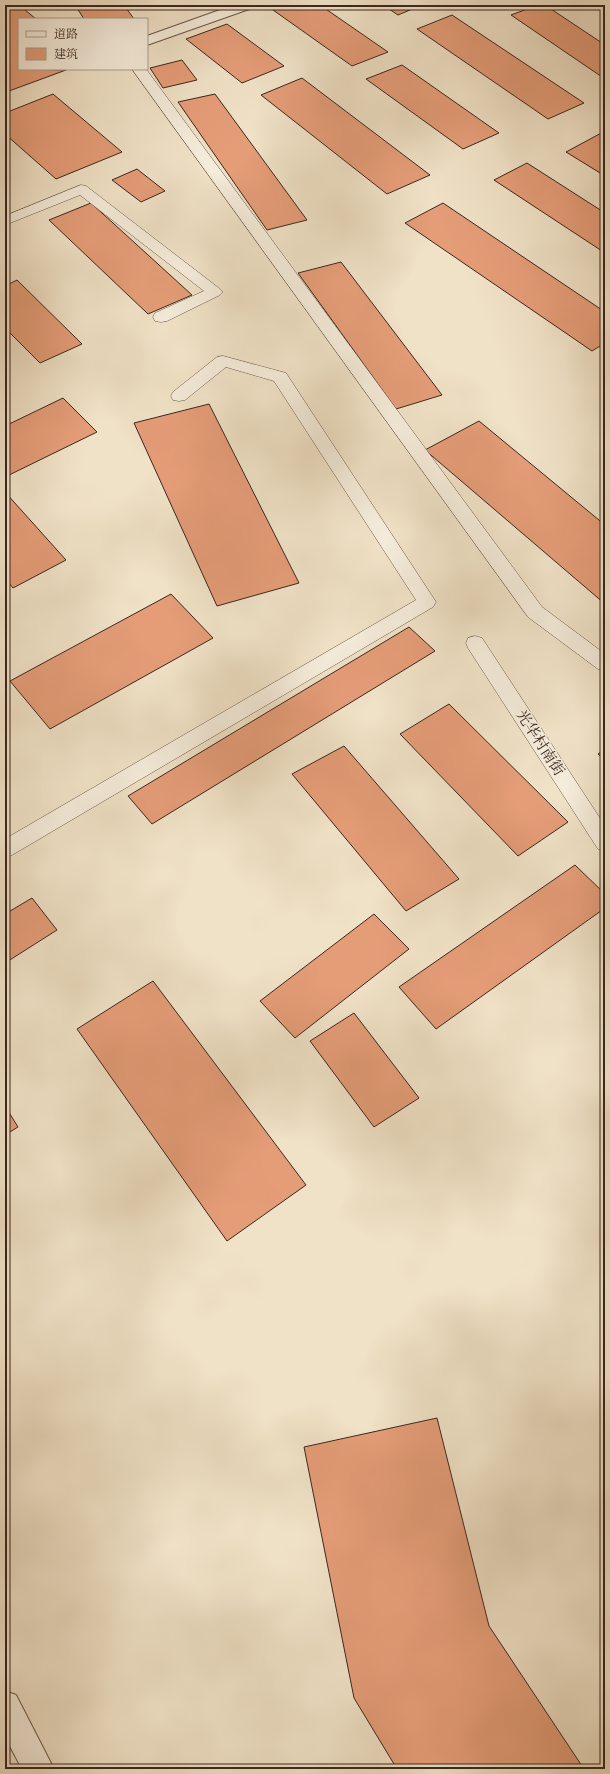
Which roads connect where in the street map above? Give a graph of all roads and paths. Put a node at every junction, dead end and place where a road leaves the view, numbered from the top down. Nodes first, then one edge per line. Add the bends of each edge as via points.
1 (247, 5) edge
2 (602, 5) edge
3 (605, 7) edge
4 (148, 41) edge
5 (140, 70) edge
6 (5, 221) edge
7 (161, 317) dead end
8 (179, 396) dead end
9 (475, 643) dead end
10 (605, 664) edge
11 (605, 843) edge
12 (5, 848) edge
13 (5, 1706) edge
14 (39, 1769) edge

1 - 4 street
2 - 3 lane
5 - 10 lane via 535,612
6 - 7 lane via 81,189 215,292
8 - 12 lane via 223,361 280,377 427,602
9 - 11 lane, 光华村南街
13 - 14 street

